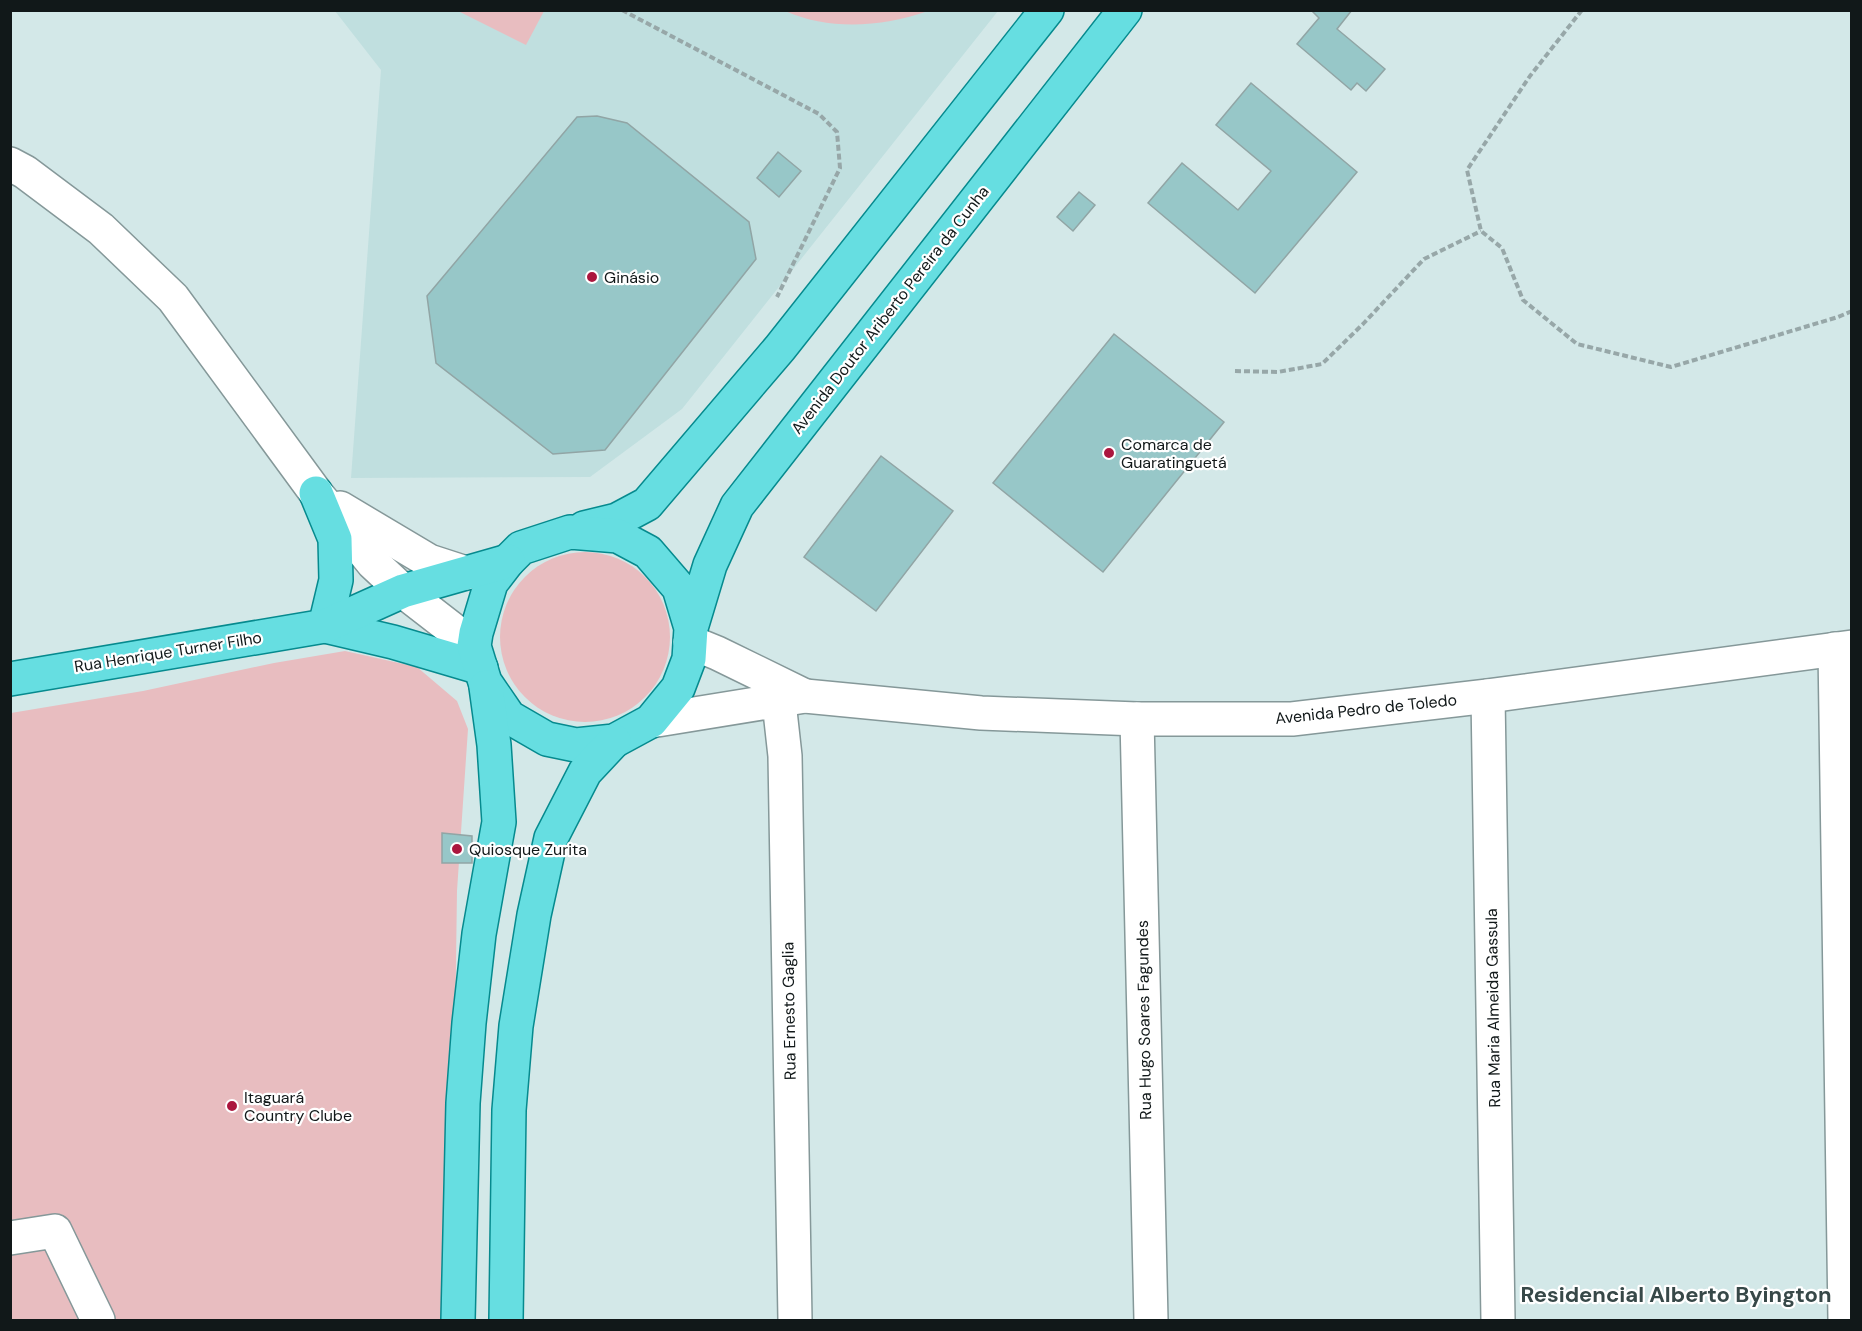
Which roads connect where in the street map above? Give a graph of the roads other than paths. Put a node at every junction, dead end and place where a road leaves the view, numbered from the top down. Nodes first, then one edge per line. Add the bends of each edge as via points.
1 (1047, 10) edge
2 (1125, 10) edge
3 (10, 164) edge
4 (316, 493) junction
5 (570, 532) junction
6 (507, 561) junction
7 (465, 573) junction
8 (403, 591) junction
9 (325, 626) junction
10 (690, 635) junction
11 (1843, 648) edge
12 (480, 665) junction
13 (10, 679) edge
14 (1488, 696) junction
15 (792, 699) junction
16 (1137, 719) junction
17 (651, 722) junction
18 (614, 741) junction
19 (10, 1238) edge
20 (98, 1320) edge
21 (458, 1320) edge
22 (506, 1320) edge
23 (795, 1320) edge
24 (1151, 1320) edge
25 (1498, 1320) edge
26 (1845, 1320) edge

1 - 5 main road via 780,348 647,504 617,520
2 - 10 main road, Avenida Doutor Ariberto Pereira da Cunha via 737,506 710,565
3 - 4 street via 101,229 173,298
4 - 7 street via 429,561
4 - 8 street via 373,563
4 - 9 main road via 335,539 336,580
5 - 6 main road via 521,548
5 - 10 main road via 618,536 648,552 679,588
6 - 7 main road, Rua Henrique Turner Filho
6 - 12 main road via 491,583 476,633
7 - 8 main road, Rua Henrique Turner Filho
8 - 9 main road, Rua Henrique Turner Filho
8 - 12 street
9 - 12 main road, Rua Henrique Turner Filho
9 - 13 main road, Rua Henrique Turner Filho
10 - 15 street, Avenida Pedro de Toledo
10 - 17 main road via 689,658 678,688
11 - 14 street, Avenida Pedro de Toledo
11 - 26 street
12 - 18 main road via 509,717 547,740 576,746
12 - 21 main road via 494,746 499,822 479,934 469,1023 463,1103
14 - 16 street, Avenida Pedro de Toledo via 1292,719
14 - 25 street, Rua Maria Almeida Gassula
15 - 16 street, Avenida Pedro de Toledo via 981,713
15 - 17 street, Avenida Pedro de Toledo
15 - 23 street, Rua Ernesto Gaglia via 785,756
16 - 24 street, Rua Hugo Soares Fagundes
17 - 18 main road
18 - 22 main road via 585,772 551,838 534,915 516,1026 509,1110
19 - 20 street via 55,1231

